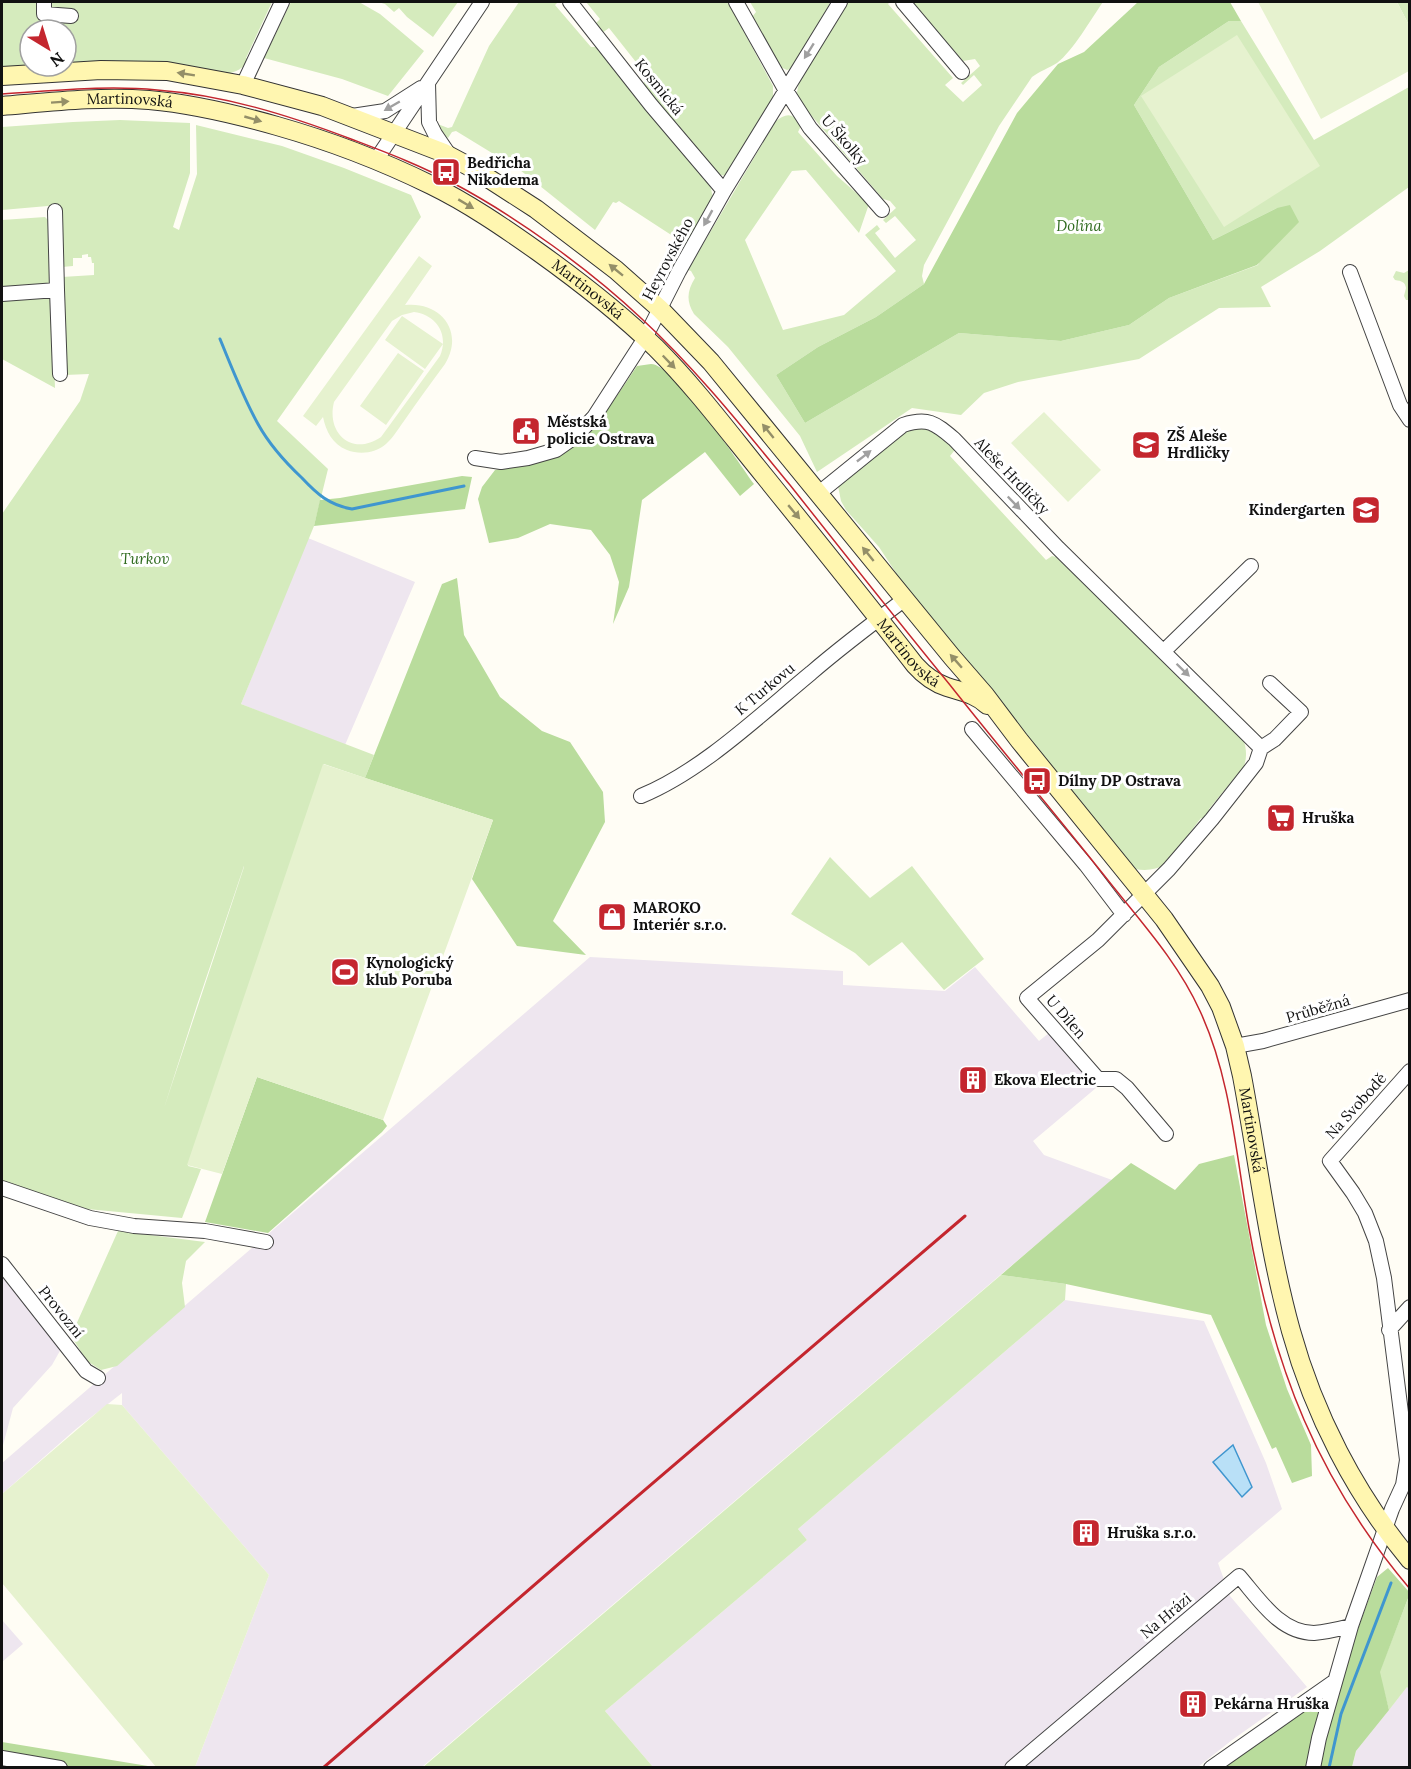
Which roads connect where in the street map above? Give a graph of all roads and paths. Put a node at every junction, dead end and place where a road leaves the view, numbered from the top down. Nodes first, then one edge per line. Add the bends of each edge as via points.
1 (44, 2) edge
2 (282, 2) edge
3 (482, 2) edge
4 (570, 2) edge
5 (736, 2) edge
6 (840, 2) edge
7 (903, 2) edge
8 (71, 16) dead end
9 (962, 72) dead end
10 (2, 76) edge
11 (428, 83) junction
12 (243, 85) junction
13 (785, 89) junction
14 (2, 106) edge
15 (351, 116) junction
16 (393, 133) junction
17 (450, 157) junction
18 (375, 160) junction
19 (724, 191) junction
20 (882, 210) dead end
21 (55, 212) dead end
22 (1350, 272) dead end
23 (57, 290) junction
24 (2, 294) edge
25 (660, 309) junction
26 (645, 338) junction
27 (60, 374) dead end
28 (1410, 420) edge
29 (475, 458) dead end
30 (819, 493) junction
31 (1251, 566) dead end
32 (905, 599) junction
33 (879, 619) junction
34 (1164, 651) junction
35 (1270, 682) dead end
36 (972, 729) dead end
37 (1018, 740) junction
38 (1261, 748) junction
39 (640, 796) dead end
40 (1144, 895) junction
41 (1124, 915) junction
42 (1410, 1000) edge
43 (1235, 1046) junction
44 (1410, 1071) edge
45 (1166, 1134) dead end
46 (2, 1188) edge
47 (266, 1242) dead end
48 (2, 1264) edge
49 (1410, 1307) edge
50 (1389, 1330) junction
51 (98, 1378) dead end
52 (1386, 1529) junction
53 (1410, 1560) edge
54 (1351, 1626) junction
55 (1335, 1681) junction
56 (2, 1758) edge
57 (60, 1767) edge
58 (1012, 1767) edge
59 (1211, 1767) edge
60 (1312, 1767) edge

1 - 8 street via 44,15
2 - 12 street
3 - 11 street
4 - 19 street, Kosmická
5 - 13 street, U Školky
6 -> 13 street, Heyrovského
7 - 9 street
12 -> 10 street, Martinovská via 147,70
11 -> 15 street via 385,111
11 - 16 street
11 - 17 street, Martinovská via 429,122
12 - 15 street, Martinovská
13 - 19 street, Heyrovského
13 - 20 street, U Školky via 810,128
14 -> 18 street, Martinovská via 126,99 192,106 286,129
15 - 16 street, Martinovská
16 - 17 street, Martinovská
16 - 18 street
25 -> 17 street, Martinovská via 536,209
18 -> 26 street, Martinovská via 444,191 501,226 580,282
19 -> 25 street, Heyrovského
21 - 23 street
22 - 28 street via 1400,405
23 - 24 street
23 - 27 street
25 - 26 street, Heyrovského
30 -> 25 street, Martinovská via 711,362
26 - 29 street, Heyrovského via 594,417 576,436 556,450 528,458 501,462
26 -> 33 street, Martinovská via 703,400
32 -> 30 street, Martinovská
30 -> 34 street, Aleše Hrdličky via 903,425 913,421 936,424
31 - 34 street
32 - 33 street, K Turkovu
37 -> 32 street, Martinovská via 985,694
33 - 37 street, Martinovská via 924,674 979,698
33 - 39 street, K Turkovu via 698,764
34 -> 38 street, Aleše Hrdličky
35 - 38 street via 1301,712
36 - 41 street
37 - 40 street, Martinovská
38 - 40 street via 1256,763 1216,814
40 - 41 street, U Dílen
40 - 43 street, Martinovská via 1210,986
41 - 45 street, U Dílen via 1027,998 1098,1079 1116,1079
42 - 43 street, Průběžná
43 - 52 street, Martinovská via 1291,1331 1310,1389 1340,1454
44 - 50 street, Na Svobodě via 1330,1161 1359,1203 1376,1241
46 - 47 street via 90,1218
48 - 51 street, Provozní via 86,1371
49 - 50 street
50 - 52 street, Na Svobodě via 1407,1460
52 - 53 street, Martinovská
52 - 54 street
54 - 55 street
54 - 58 street, Na Hrázi via 1317,1633 1297,1631 1273,1615 1239,1576
55 - 59 street
55 - 60 street
56 - 57 street

